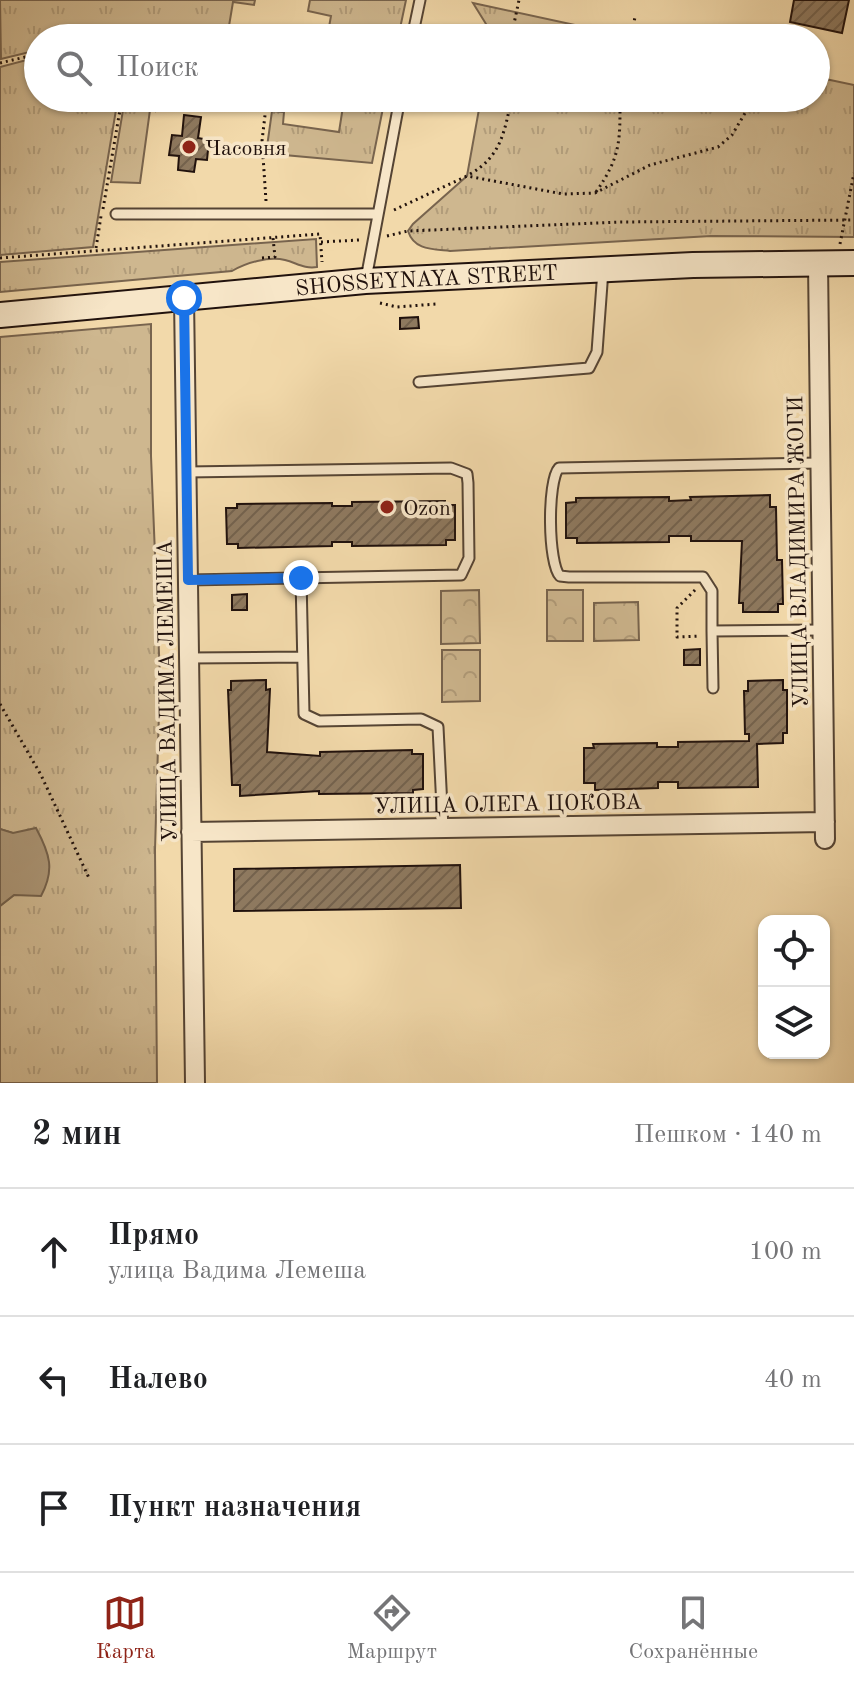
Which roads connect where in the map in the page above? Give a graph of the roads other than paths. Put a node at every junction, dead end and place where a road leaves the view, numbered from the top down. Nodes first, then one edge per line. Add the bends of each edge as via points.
1 (420, 0) edge
2 (415, 24) edge
3 (397, 112) edge
4 (116, 214) dead end
5 (376, 216) junction
6 (837, 263) edge
7 (603, 270) junction
8 (371, 292) junction
9 (184, 298) junction
10 (0, 315) edge
11 (419, 382) dead end
12 (820, 463) junction
13 (187, 472) junction
14 (301, 578) junction
15 (188, 580) junction
16 (822, 630) junction
17 (712, 634) junction
18 (302, 657) junction
19 (189, 658) junction
20 (713, 688) dead end
21 (443, 828) junction
22 (825, 831) joint
23 (191, 832) junction
24 (195, 1083) edge

1 - 2 lane
3 - 5 lane
4 - 5 lane
5 - 8 lane
6 - 7 main road, SHOSSEYNAYA STREET
6 - 12 street, УЛИЦА ВЛАДИМИРА ЖОГИ
7 - 8 main road, SHOSSEYNAYA STREET
7 - 11 lane via 597,352 589,368
8 - 9 main road, SHOSSEYNAYA STREET
9 - 10 main road, SHOSSEYNAYA STREET
9 - 13 street, УЛИЦА ВАДИМА ЛЕМЕША
12 - 16 street, УЛИЦА ВЛАДИМИРА ЖОГИ
12 - 17 lane via 568,466 553,475 552,563 560,576 696,575 706,579 712,591
13 - 14 lane via 451,468 467,474 469,558 461,575
13 - 15 street, УЛИЦА ВАДИМА ЛЕМЕША
14 - 15 lane
14 - 18 lane
15 - 19 street, УЛИЦА ВАДИМА ЛЕМЕША
16 - 17 lane
16 - 22 street, УЛИЦА ВЛАДИМИРА ЖОГИ
17 - 20 lane
18 - 19 lane
18 - 21 lane via 303,707 310,719 421,719 438,727
19 - 23 street, УЛИЦА ВАДИМА ЛЕМЕША
21 - 22 street, УЛИЦА ОЛЕГА ЦОКОВА
21 - 23 street, УЛИЦА ОЛЕГА ЦОКОВА
23 - 24 street, УЛИЦА ВАДИМА ЛЕМЕША

